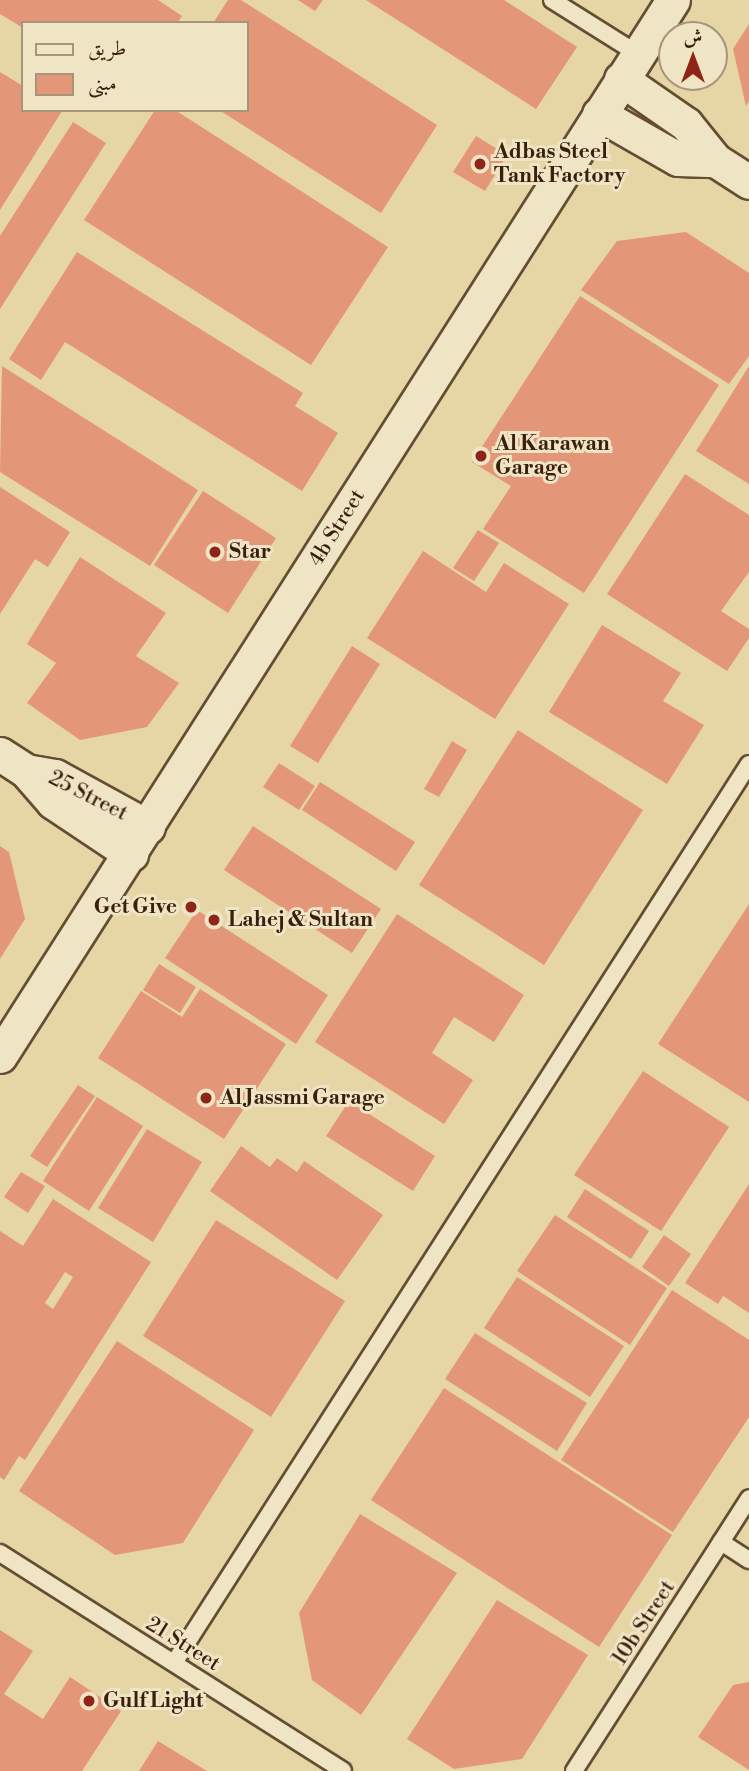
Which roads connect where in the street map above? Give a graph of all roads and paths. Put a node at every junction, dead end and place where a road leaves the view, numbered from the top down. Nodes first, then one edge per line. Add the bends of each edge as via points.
1 (552, 0) edge
2 (673, 0) edge
3 (630, 67) junction
4 (599, 114) junction
5 (715, 160) junction
6 (749, 182) edge
7 (13, 763) edge
8 (749, 764) edge
9 (148, 827) junction
10 (131, 854) junction
11 (0, 1056) edge
12 (749, 1498) edge
13 (721, 1542) junction
14 (0, 1553) edge
15 (749, 1560) edge
16 (174, 1663) junction
17 (343, 1771) edge
18 (574, 1771) edge

1 - 3 lane
2 - 3 street, 4b Street
3 - 4 street, 4b Street
3 - 5 street via 695,131
4 - 5 street via 678,159
4 - 9 street, 4b Street
5 - 6 street
7 - 9 street, 25 Street via 62,779
7 - 10 street, 25 Street via 53,802
8 - 16 lane
9 - 10 street, 4b Street
10 - 11 street, 4b Street
12 - 13 lane, 10b Street
13 - 15 lane
13 - 18 lane, 10b Street
14 - 16 lane, 21 Street
16 - 17 lane, 21 Street

